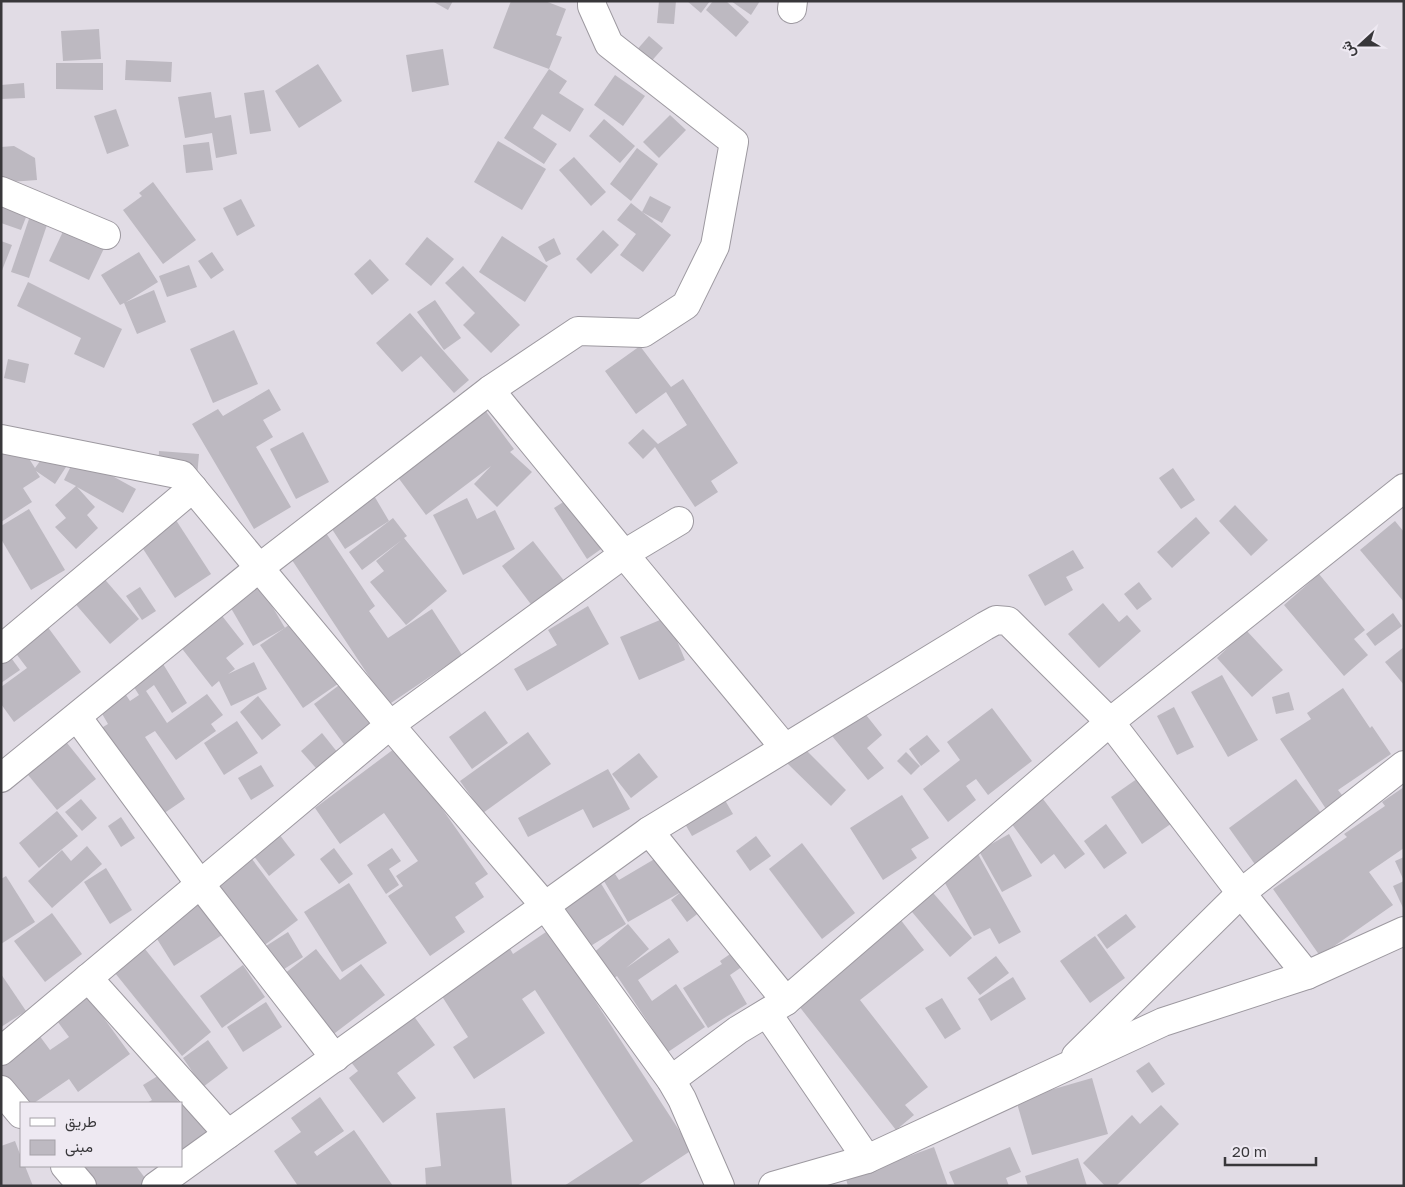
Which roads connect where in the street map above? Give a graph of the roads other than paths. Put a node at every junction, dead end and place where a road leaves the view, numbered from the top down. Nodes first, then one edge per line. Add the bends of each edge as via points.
1 (592, 1) edge
2 (1, 191) edge
3 (106, 235) dead end
4 (490, 390) junction
5 (1, 439) edge
6 (192, 488) junction
7 (1404, 488) edge
8 (679, 521) dead end
9 (624, 554) junction
10 (259, 568) junction
11 (1, 649) edge
12 (77, 717) junction
13 (1110, 722) junction
14 (390, 725) junction
15 (784, 747) junction
16 (1404, 765) edge
17 (1, 778) edge
18 (649, 831) junction
19 (200, 884) junction
20 (1241, 893) junction
21 (546, 906) junction
22 (1404, 931) edge
23 (1307, 975) junction
24 (88, 978) junction
25 (776, 1007) junction
26 (1, 1051) edge
27 (335, 1058) junction
28 (1062, 1070) junction
29 (671, 1080) junction
30 (1, 1090) edge
31 (20, 1113) edge
32 (228, 1134) junction
33 (867, 1159) junction
34 (67, 1167) edge
35 (82, 1186) edge
36 (156, 1186) edge
37 (720, 1186) edge
38 (773, 1186) edge

1 - 4 street via 609,44 734,142 715,246 686,304 643,333 578,331
2 - 3 street
4 - 9 street
4 - 10 street
5 - 6 street via 182,475
6 - 10 street
6 - 11 street
7 - 13 street
8 - 9 street
9 - 14 street
9 - 15 street
10 - 12 street
10 - 14 street
12 - 17 street
12 - 19 street
13 - 15 street via 1008,622 996,620
13 - 20 street
13 - 25 street
14 - 19 street
14 - 21 street
15 - 18 street
16 - 20 street
18 - 21 street
18 - 25 street
19 - 24 street
19 - 27 street
20 - 23 street
20 - 28 street
21 - 27 street
21 - 29 street
22 - 23 street
23 - 28 street via 1163,1022
24 - 26 street
24 - 32 street
25 - 29 street via 738,1030
25 - 33 street
27 - 32 street
28 - 33 street
29 - 37 street
30 - 31 street
32 - 36 street
33 - 38 street
34 - 35 street

